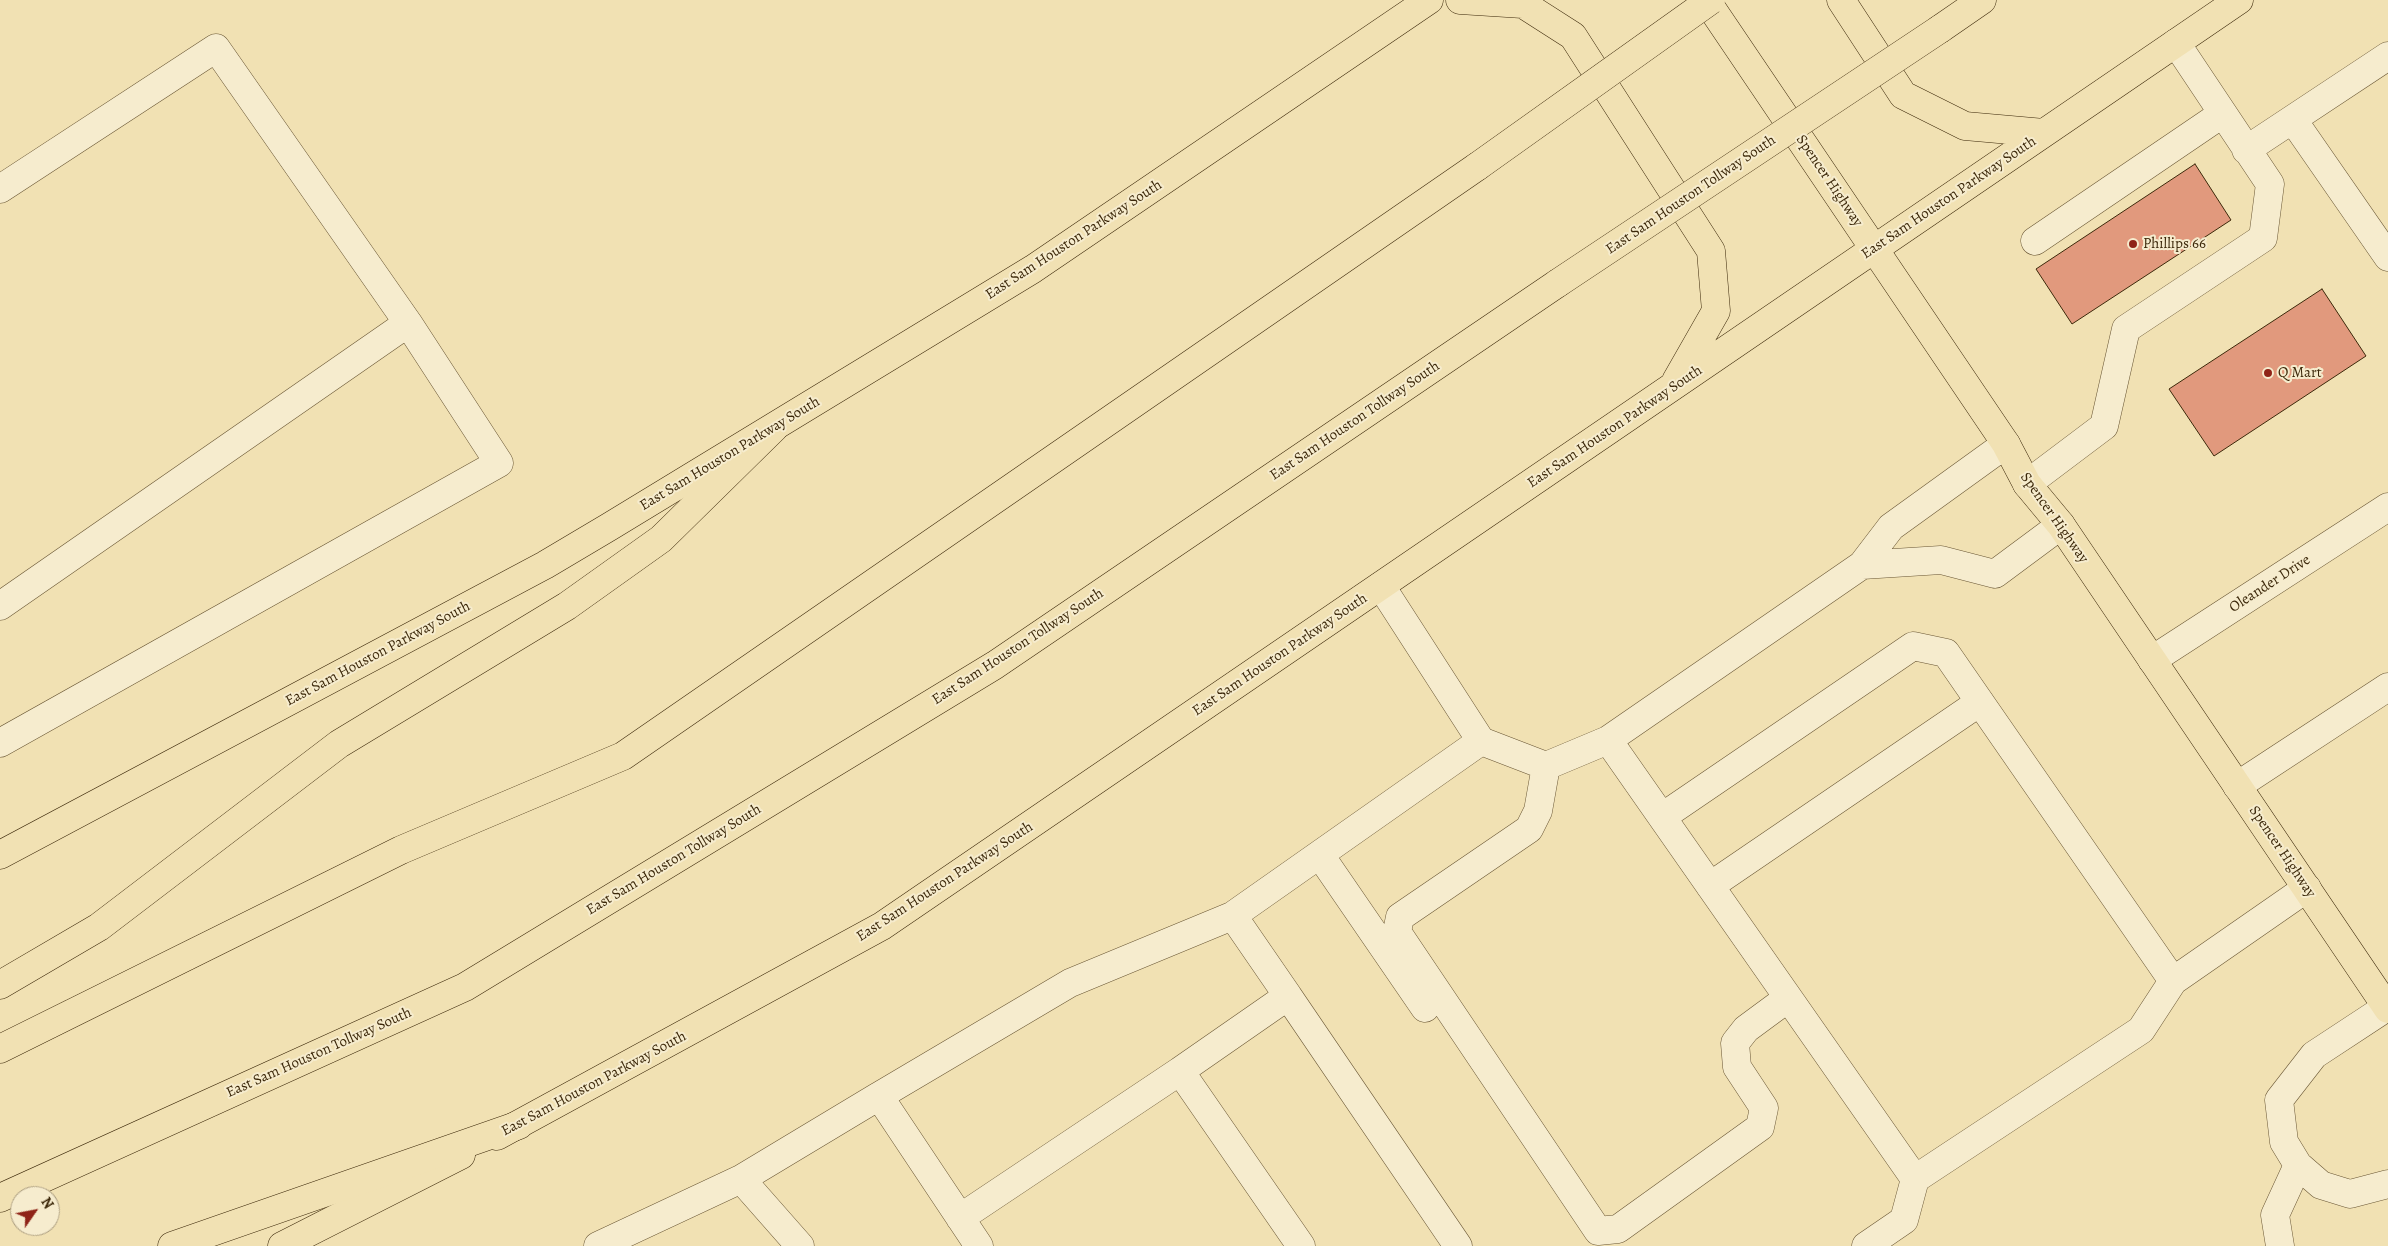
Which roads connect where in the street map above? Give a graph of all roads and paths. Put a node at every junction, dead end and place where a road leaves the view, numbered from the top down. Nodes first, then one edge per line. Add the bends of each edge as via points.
1 (1428, 0) edge
2 (1460, 0) edge
3 (1706, 0) edge
4 (1711, 0) edge
5 (1841, 0) edge
6 (1982, 0) edge
7 (2239, 0) edge
8 (2176, 43) junction
9 (2388, 56) edge
10 (2222, 114) junction
11 (2293, 120) junction
12 (2044, 133) junction
13 (2246, 150) junction
14 (0, 190) edge
15 (2035, 241) dead end
16 (1875, 249) junction
17 (2388, 256) edge
18 (408, 323) junction
19 (1672, 387) junction
20 (774, 428) junction
21 (2006, 444) junction
22 (2027, 484) junction
23 (2388, 507) edge
24 (2061, 525) junction
25 (1862, 565) junction
26 (1381, 586) junction
27 (0, 606) edge
28 (2152, 660) junction
29 (2388, 687) edge
30 (1980, 702) junction
31 (1608, 740) junction
32 (1481, 741) junction
33 (0, 743) edge
34 (1546, 766) junction
35 (2237, 786) junction
36 (1662, 817) junction
37 (1320, 855) junction
38 (0, 856) edge
39 (1710, 886) junction
40 (2307, 888) junction
41 (1233, 916) junction
42 (2173, 981) junction
43 (0, 985) edge
44 (1288, 996) junction
45 (1788, 998) junction
46 (2388, 1008) edge
47 (0, 1049) edge
48 (1180, 1071) junction
49 (878, 1096) junction
50 (520, 1125) junction
51 (2298, 1165) junction
52 (741, 1179) junction
53 (1915, 1179) junction
54 (2388, 1184) edge
55 (0, 1198) edge
56 (960, 1218) junction
57 (172, 1246) edge
58 (282, 1246) edge
59 (598, 1246) edge
60 (800, 1246) edge
61 (979, 1246) edge
62 (1301, 1246) edge
63 (1458, 1246) edge
64 (1588, 1246) edge
65 (1866, 1246) edge
66 (2280, 1246) edge

1 - 20 main road, East Sam Houston Parkway South via 1033,269
2 - 19 main road via 1523,4 1573,36 1711,251 1716,311
3 - 16 main road, Spencer Highway
4 - 47 main road, bridge via 1478,166 623,756 401,850
5 - 12 main road via 1903,95 1965,126
6 - 55 main road, East Sam Houston Tollway South, bridge via 995,665 465,987
7 - 8 main road, East Sam Houston Parkway South
8 - 10 street
8 - 12 main road, East Sam Houston Parkway South
9 - 11 street
10 - 13 street
10 - 15 street
11 - 13 street
11 - 17 street
12 - 16 main road, East Sam Houston Parkway South
13 - 22 street via 2270,184 2263,238 2126,329 2104,426
14 - 18 street via 216,48
16 - 19 main road, East Sam Houston Parkway South
16 - 21 main road, Spencer Highway
18 - 27 street
18 - 33 street via 499,464
19 - 26 main road, East Sam Houston Parkway South
20 - 38 main road, East Sam Houston Parkway South via 545,565
20 - 43 main road via 645,550 567,606 339,744 99,927
21 - 22 main road, Spencer Highway
21 - 25 street via 1891,527
22 - 24 main road, Spencer Highway
23 - 28 street, Oleander Drive
24 - 25 street via 1995,574 1941,560
24 - 28 main road, Spencer Highway
25 - 31 street
26 - 32 street
26 - 50 main road, East Sam Houston Parkway South via 882,926
28 - 35 main road, Spencer Highway
29 - 35 street
30 - 36 street via 1946,653 1913,646
30 - 39 street
30 - 42 street
31 - 34 street
31 - 36 street
32 - 34 street
32 - 37 street
34 - 45 street via 1538,811 1529,829 1400,917 1397,932 1598,1231 1618,1229 1760,1127 1764,1108 1737,1067 1735,1043 1746,1029
35 - 40 main road, Spencer Highway
36 - 39 street
37 - 41 street
37 - 64 street
39 - 45 street
40 - 42 street
40 - 46 main road, Spencer Highway
41 - 44 street
41 - 49 street via 1070,984
42 - 53 street via 2141,1030
44 - 48 street
44 - 63 street
45 - 53 street
46 - 51 street via 2314,1055 2279,1100 2284,1142
48 - 56 street
48 - 62 street
49 - 52 street
49 - 56 street
50 - 57 main road
50 - 58 main road, East Sam Houston Parkway South
51 - 54 street via 2321,1186 2350,1194
51 - 66 street via 2275,1215
52 - 59 street
52 - 60 street
53 - 65 street via 1904,1220
56 - 61 street

